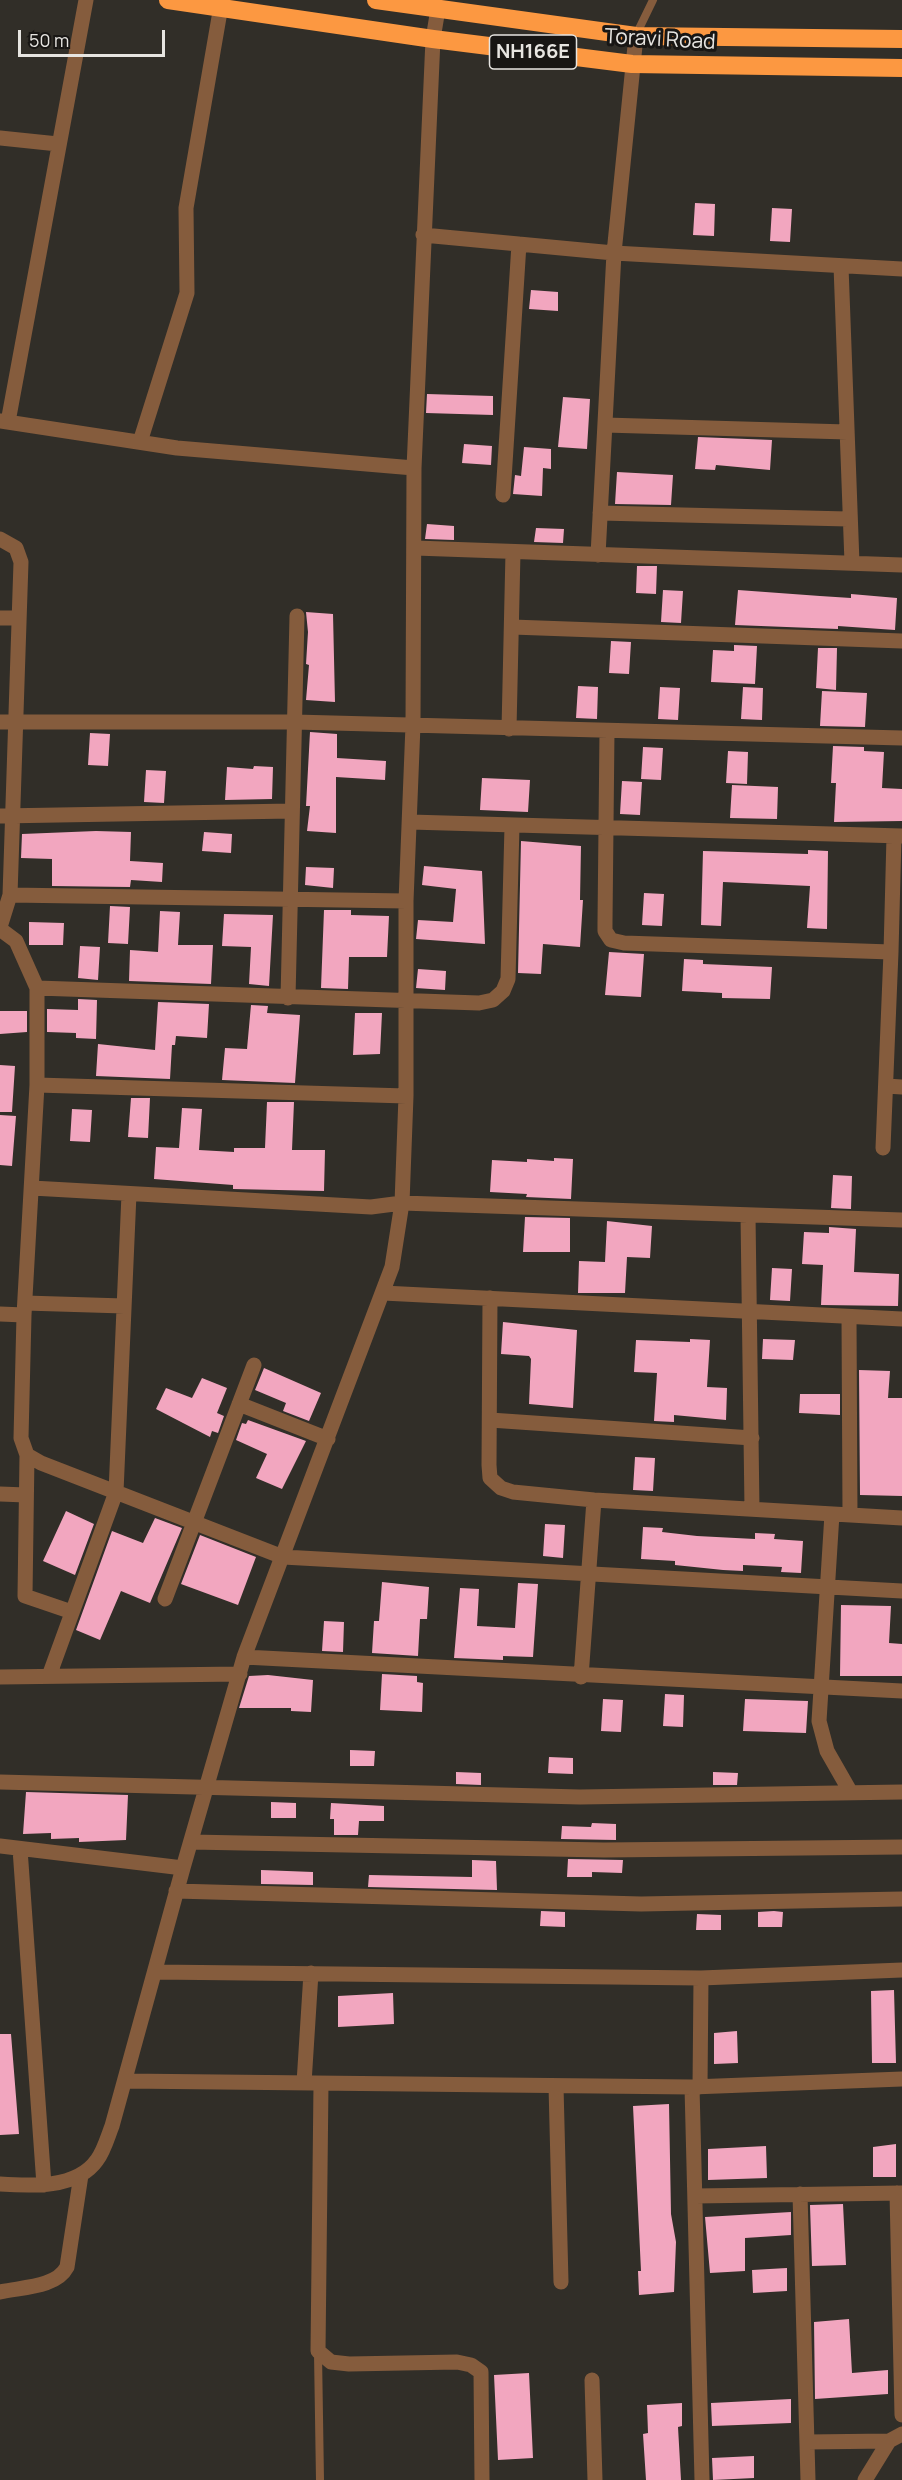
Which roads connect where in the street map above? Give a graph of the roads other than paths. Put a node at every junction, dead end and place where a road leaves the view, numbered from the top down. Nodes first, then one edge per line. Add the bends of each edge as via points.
1 (86, 0) edge
2 (168, 0) edge
3 (376, 0) edge
4 (653, 0) edge
5 (221, 4) edge
6 (438, 9) junction
7 (636, 36) junction
8 (433, 39) junction
9 (902, 39) edge
10 (632, 64) junction
11 (902, 68) edge
12 (0, 138) edge
13 (58, 144) junction
14 (423, 236) junction
15 (519, 244) junction
16 (614, 253) junction
17 (840, 266) junction
18 (902, 270) edge
19 (4, 421) edge
20 (605, 425) junction
21 (847, 432) junction
22 (140, 442) junction
23 (414, 468) junction
24 (503, 495) dead end
25 (600, 513) junction
26 (848, 519) junction
27 (0, 539) edge
28 (415, 548) junction
29 (513, 552) junction
30 (598, 555) junction
31 (852, 563) junction
32 (902, 565) edge
33 (297, 616) dead end
34 (0, 618) edge
35 (19, 618) junction
36 (512, 627) junction
37 (902, 640) edge
38 (7, 722) edge
39 (295, 722) junction
40 (413, 725) junction
41 (509, 729) junction
42 (607, 731) junction
43 (902, 738) edge
44 (292, 811) junction
45 (6, 816) edge
46 (410, 822) junction
47 (512, 826) junction
48 (605, 827) junction
49 (898, 836) edge
50 (10, 895) junction
51 (290, 899) junction
52 (406, 901) junction
53 (0, 928) edge
54 (891, 952) junction
55 (37, 988) junction
56 (288, 998) junction
57 (407, 1002) junction
58 (895, 1004) edge
59 (37, 1085) junction
60 (886, 1086) junction
61 (902, 1087) edge
62 (406, 1096) junction
63 (884, 1148) dead end
64 (32, 1188) junction
65 (129, 1194) junction
66 (402, 1203) junction
67 (748, 1215) junction
68 (902, 1220) edge
69 (383, 1293) junction
70 (490, 1298) junction
71 (124, 1306) junction
72 (24, 1309) junction
73 (750, 1311) junction
74 (0, 1314) edge
75 (849, 1317) junction
76 (902, 1319) edge
77 (254, 1365) dead end
78 (239, 1404) junction
79 (490, 1420) junction
80 (752, 1438) junction
81 (328, 1439) junction
82 (27, 1455) junction
83 (116, 1492) junction
84 (0, 1494) edge
85 (26, 1495) junction
86 (594, 1500) junction
87 (752, 1509) junction
88 (831, 1514) junction
89 (850, 1515) junction
90 (902, 1518) edge
91 (194, 1522) junction
92 (283, 1557) junction
93 (588, 1574) junction
94 (829, 1587) junction
95 (902, 1591) edge
96 (165, 1599) dead end
97 (72, 1612) junction
98 (244, 1657) junction
99 (240, 1674) junction
100 (49, 1676) junction
101 (0, 1677) edge
102 (581, 1677) junction
103 (821, 1689) junction
104 (902, 1692) edge
105 (0, 1782) edge
106 (208, 1786) junction
107 (902, 1792) edge
108 (851, 1793) junction
109 (190, 1842) junction
110 (0, 1846) edge
111 (902, 1847) edge
112 (20, 1849) junction
113 (183, 1868) junction
114 (176, 1891) junction
115 (902, 1899) edge
116 (902, 1970) edge
117 (155, 1972) junction
118 (311, 1973) junction
119 (701, 1978) junction
120 (902, 2079) edge
121 (125, 2082) junction
122 (304, 2083) junction
123 (321, 2084) junction
124 (556, 2086) junction
125 (696, 2087) junction
126 (81, 2175) junction
127 (0, 2184) edge
128 (44, 2185) junction
129 (900, 2193) edge
130 (800, 2194) junction
131 (695, 2196) junction
132 (561, 2282) dead end
133 (0, 2292) edge
134 (318, 2351) junction
135 (592, 2380) dead end
136 (902, 2415) edge
137 (895, 2438) edge
138 (807, 2442) junction
139 (320, 2480) edge
140 (482, 2480) edge
141 (595, 2480) edge
142 (702, 2480) edge
143 (808, 2480) edge
144 (865, 2480) edge

1 - 13 street
2 - 5 highway, Toravi Road / NH166E
3 - 6 highway, Toravi Road / NH166E
4 - 7 lane
5 - 8 highway, Toravi Road / NH166E
5 - 22 street via 186,208 187,293
6 - 7 highway, Toravi Road / NH166E
6 - 8 street
7 - 9 highway, Toravi Road / NH166E
7 - 10 street
8 - 10 highway, Toravi Road / NH166E
8 - 14 street
10 - 11 highway, Toravi Road / NH166E
10 - 16 street
12 - 13 street
13 - 19 street
14 - 15 street
14 - 23 street
15 - 16 street
15 - 24 street
16 - 17 street
16 - 20 street
17 - 18 street
17 - 21 street
19 - 22 street
20 - 21 street
20 - 25 street
21 - 26 street
22 - 23 street
23 - 28 street
25 - 26 street
25 - 30 street
26 - 31 street
27 - 35 street via 16,548 21,562
28 - 29 street
28 - 40 street
29 - 30 street
29 - 36 street
30 - 31 street
31 - 32 street
33 - 39 street
34 - 35 street
35 - 38 street
36 - 37 street
36 - 41 street
38 - 39 street
38 - 45 street
39 - 40 street
39 - 44 street
40 - 41 street
40 - 46 street
41 - 42 street
42 - 43 street
42 - 48 street
44 - 45 street
44 - 51 street
45 - 50 street
46 - 47 street
46 - 52 street
47 - 48 street
47 - 57 street via 508,979 503,991 493,1000 479,1003
48 - 49 street
48 - 54 street via 604,922 611,940
49 - 54 street
50 - 51 street
50 - 53 street
51 - 52 street
51 - 56 street
52 - 57 street
53 - 55 street via 16,941
54 - 58 street
55 - 56 street
55 - 59 street
56 - 57 street
57 - 62 street
58 - 60 street
59 - 62 street
59 - 64 street
60 - 61 street
60 - 63 street
62 - 66 street
64 - 65 street
64 - 72 street
65 - 66 street via 371,1207
65 - 71 street
66 - 67 street
66 - 69 street via 392,1267
67 - 68 street
67 - 73 street
69 - 70 street
69 - 81 street
70 - 73 street
70 - 79 street
71 - 72 street
71 - 83 street
72 - 74 street
72 - 82 street via 21,1438
73 - 75 street
73 - 80 street
75 - 76 street
75 - 89 street
77 - 78 street
78 - 81 street
78 - 91 street
79 - 80 street
79 - 86 street via 490,1478 501,1488
80 - 87 street
81 - 92 street
82 - 83 street
82 - 85 street
83 - 91 street
83 - 97 street
84 - 85 street
85 - 97 street via 25,1596
86 - 87 street
86 - 93 street
87 - 88 street
88 - 89 street
88 - 94 street
89 - 90 street
91 - 92 street
91 - 96 street
92 - 93 street
92 - 98 street
93 - 94 street
93 - 102 street
94 - 95 street
94 - 103 street
97 - 100 street
98 - 99 street
98 - 102 street
99 - 100 street
99 - 106 street
100 - 101 street
102 - 103 street
103 - 104 street
103 - 108 street via 821,1736
105 - 106 street
106 - 108 street via 591,1797
106 - 109 street
107 - 108 street
109 - 111 street via 604,1851
109 - 113 street
110 - 112 street
112 - 113 street
112 - 128 street
113 - 114 street
114 - 115 street via 641,1904
114 - 117 street
116 - 119 street
117 - 118 street
117 - 121 street
118 - 119 street
118 - 122 street
119 - 125 street
120 - 125 street
121 - 122 street
121 - 126 street via 97,2160
122 - 123 street
123 - 124 street
123 - 134 street
124 - 125 street
124 - 132 street
125 - 131 street
126 - 128 street
126 - 133 street via 67,2267 62,2276 52,2282
127 - 128 street
129 - 130 street
129 - 136 street
130 - 131 street
130 - 138 street
131 - 142 street
134 - 139 lane
134 - 140 street via 331,2362 457,2362 481,2372
135 - 141 street
137 - 138 street
137 - 144 street
138 - 143 street

